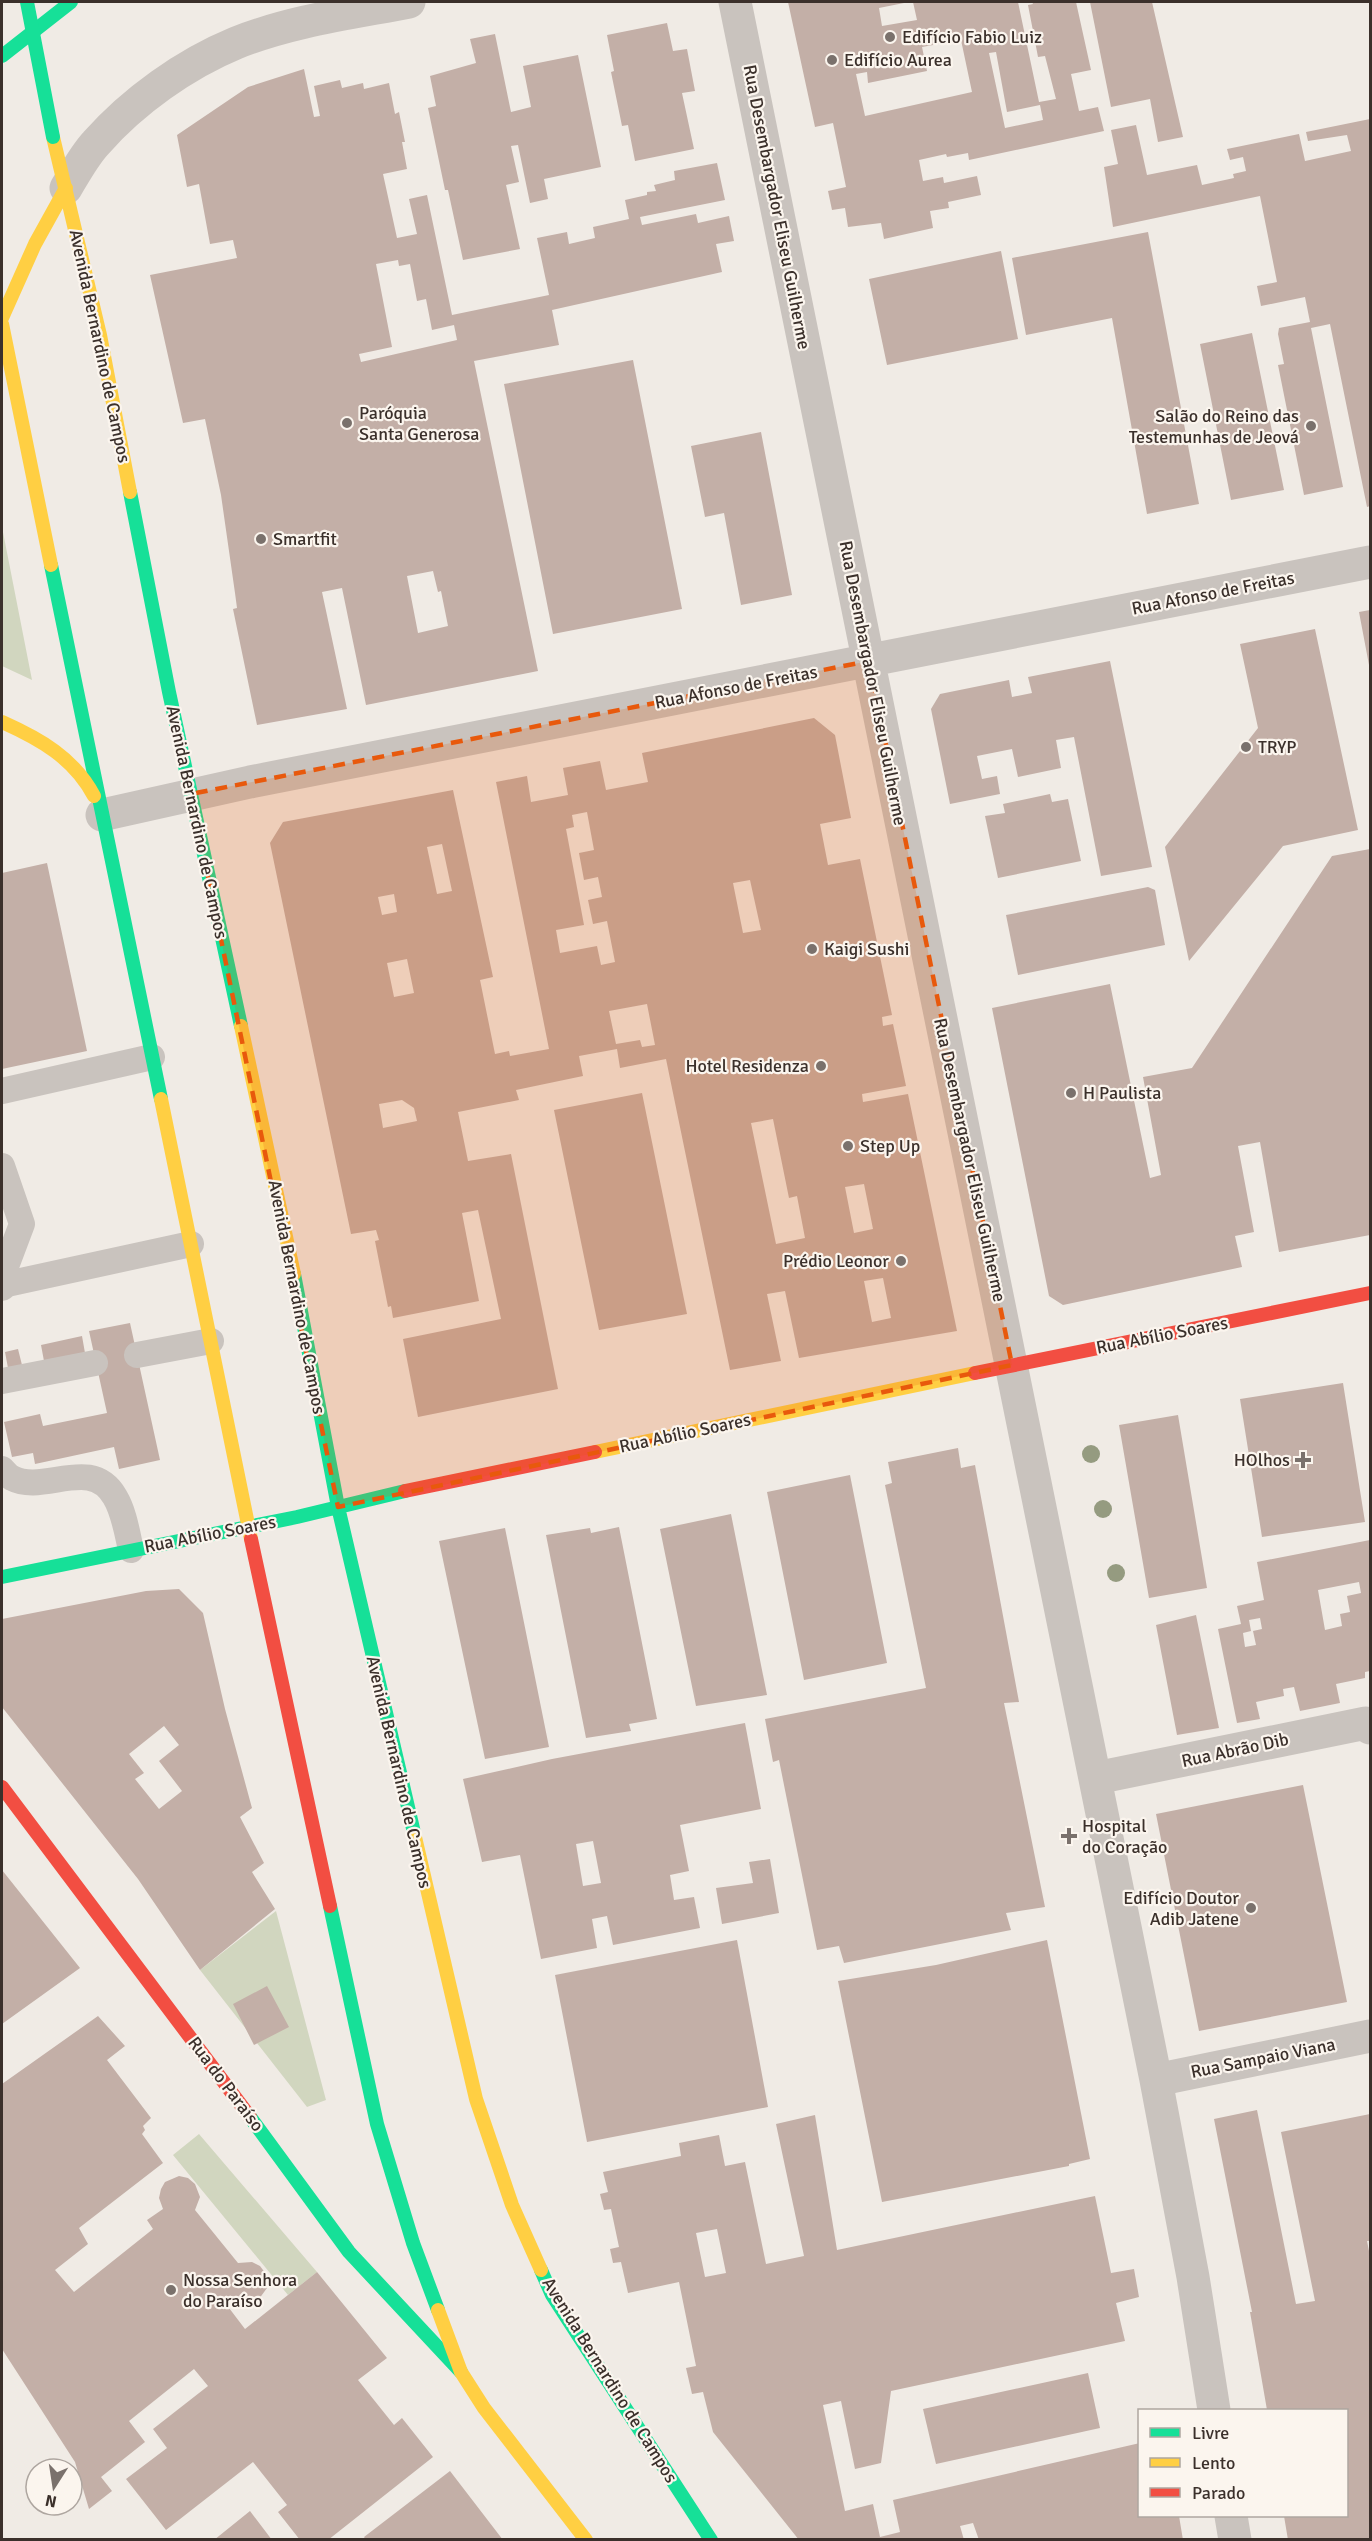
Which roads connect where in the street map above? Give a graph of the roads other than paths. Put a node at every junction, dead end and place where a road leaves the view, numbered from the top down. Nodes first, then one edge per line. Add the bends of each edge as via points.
1 (27, 2) edge
2 (71, 2) edge
3 (409, 2) edge
4 (735, 2) edge
5 (2, 56) edge
6 (66, 188) junction
7 (2, 318) edge
8 (2, 324) edge
9 (1371, 562) edge
10 (869, 661) junction
11 (2, 722) edge
12 (191, 794) junction
13 (102, 815) junction
14 (153, 1057) junction
15 (2, 1091) edge
16 (2, 1166) edge
17 (191, 1244) junction
18 (2, 1277) edge
19 (2, 1288) edge
20 (1371, 1293) edge
21 (211, 1341) junction
22 (137, 1355) dead end
23 (95, 1363) dead end
24 (1012, 1365) junction
25 (2, 1381) edge
26 (2, 1469) edge
27 (338, 1507) junction
28 (248, 1527) junction
29 (131, 1550) junction
30 (2, 1577) edge
31 (1371, 1728) edge
32 (1096, 1778) junction
33 (2, 1787) edge
34 (1371, 2036) edge
35 (1156, 2080) junction
36 (461, 2372) junction
37 (1214, 2409) edge
38 (1231, 2517) edge
39 (586, 2540) edge
40 (711, 2540) edge
41 (1235, 2540) edge

1 - 6 main road, Avenida Bernardino de Campos, bridge
2 - 5 main road
3 - 6 street via 296,25 237,42 192,65 118,120 94,144
4 - 10 street, Rua Desembargador Eliseu Guilherme
6 - 7 main road via 35,244
6 - 12 main road, Avenida Bernardino de Campos via 100,335
8 - 13 main road
9 - 10 street, Rua Afonso de Freitas
10 - 12 street, Rua Afonso de Freitas
10 - 24 street, Rua Desembargador Eliseu Guilherme
11 - 13 main road via 29,734 69,763 92,790
12 - 13 street, Rua Afonso de Freitas
12 - 27 main road, Avenida Bernardino de Campos via 295,1278
13 - 14 main road
14 - 15 lane
14 - 17 main road
16 - 18 lane via 22,1224
17 - 19 lane
17 - 21 main road
20 - 24 main road, Rua Abílio Soares
21 - 22 lane
21 - 28 main road
23 - 25 lane
24 - 27 main road, Rua Abílio Soares
24 - 32 street, Rua Desembargador Eliseu Guilherme
26 - 29 lane via 12,1478 29,1483 80,1475 99,1482 114,1495
27 - 28 main road, Rua Abílio Soares
27 - 40 main road, Avenida Bernardino de Campos via 460,2036 476,2099 512,2205 552,2295
28 - 29 main road, Rua Abílio Soares
28 - 36 main road via 377,2124 413,2243
29 - 30 main road, Rua Abílio Soares
31 - 32 street, Rua Abrão Dib via 1366,1723
32 - 35 street, Rua Desembargador Eliseu Guilherme
33 - 36 main road, Rua do Paraíso via 349,2252
34 - 35 street, Rua Sampaio Viana
35 - 37 street, Rua Desembargador Eliseu Guilherme
36 - 39 main road via 484,2408
38 - 41 street

